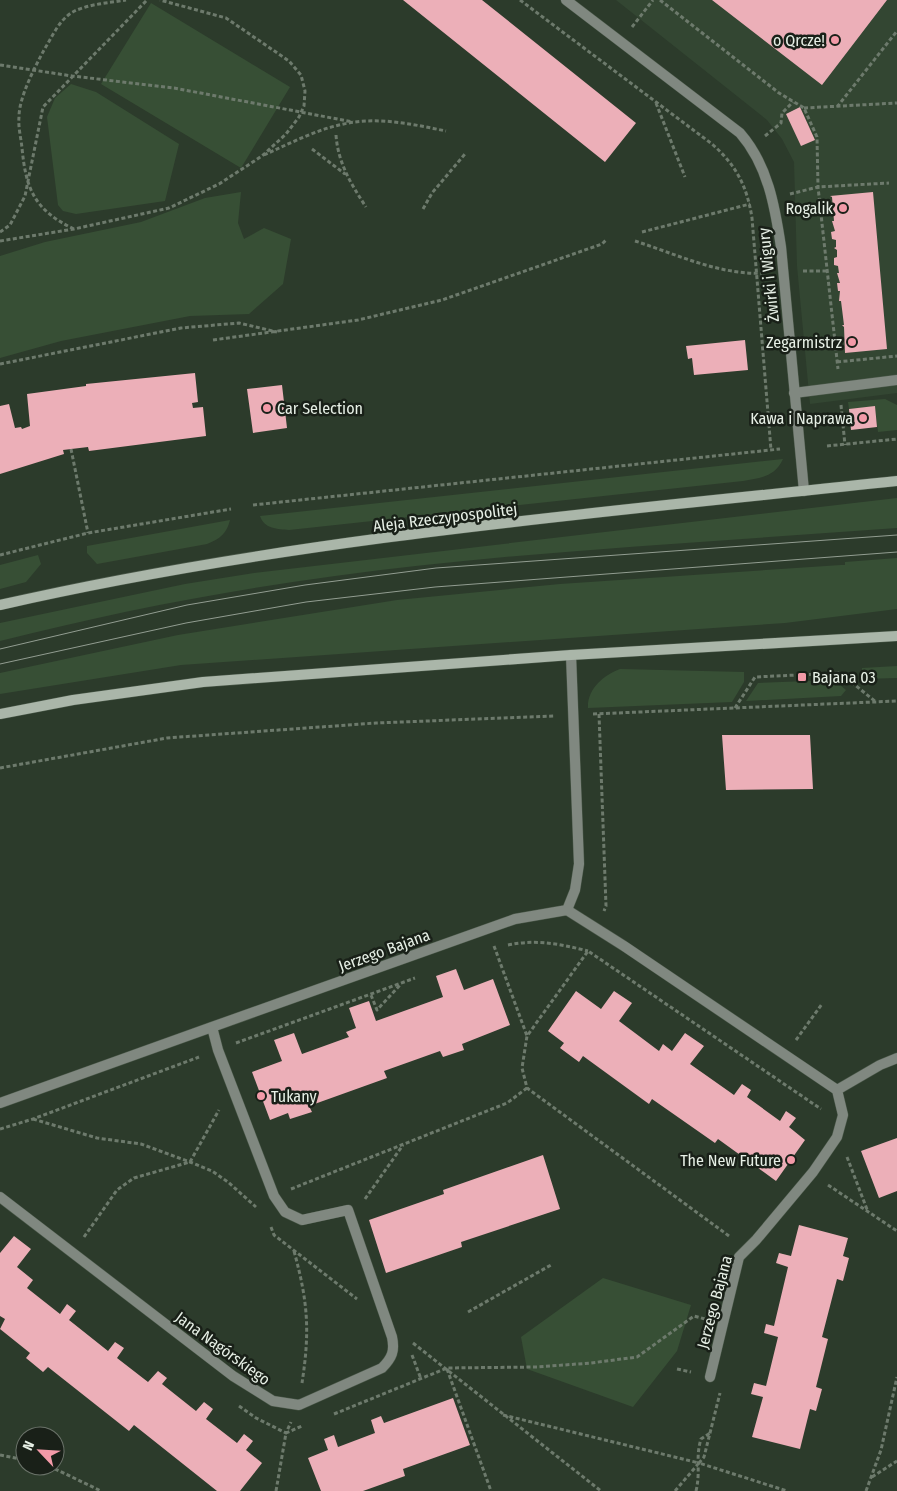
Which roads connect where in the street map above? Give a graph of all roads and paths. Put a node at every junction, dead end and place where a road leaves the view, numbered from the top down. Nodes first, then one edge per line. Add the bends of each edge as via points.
1 (126, 0) edge
2 (147, 0) edge
3 (160, 0) edge
4 (520, 0) edge
5 (566, 0) edge
6 (653, 0) edge
7 (660, 0) edge
8 (897, 31) edge
9 (620, 42) junction
10 (0, 64) edge
11 (34, 69) junction
12 (72, 76) junction
13 (656, 102) junction
14 (793, 102) junction
15 (897, 103) edge
16 (837, 107) junction
17 (804, 108) junction
18 (302, 112) junction
19 (354, 122) junction
20 (446, 131) dead end
21 (336, 135) dead end
22 (751, 146) junction
23 (312, 149) dead end
24 (465, 154) dead end
25 (262, 156) junction
26 (345, 174) junction
27 (685, 177) dead end
28 (889, 183) dead end
29 (28, 186) junction
30 (818, 187) junction
31 (750, 204) junction
32 (366, 207) dead end
33 (423, 209) dead end
34 (74, 229) junction
35 (0, 232) edge
36 (642, 232) dead end
37 (606, 240) dead end
38 (0, 241) edge
39 (634, 241) dead end
40 (828, 271) junction
41 (783, 272) junction
42 (757, 274) junction
43 (280, 332) junction
44 (213, 340) dead end
45 (897, 356) edge
46 (837, 362) junction
47 (0, 364) edge
48 (897, 380) edge
49 (840, 387) junction
50 (794, 393) junction
51 (897, 439) edge
52 (845, 444) junction
53 (827, 446) dead end
54 (72, 449) dead end
55 (783, 449) dead end
56 (772, 450) junction
57 (897, 481) edge
58 (804, 491) junction
59 (253, 505) dead end
60 (231, 508) dead end
61 (88, 533) junction
62 (0, 555) edge
63 (0, 605) edge
64 (897, 636) edge
65 (571, 655) junction
66 (897, 701) edge
67 (876, 702) junction
68 (735, 708) junction
69 (0, 714) edge
70 (599, 714) junction
71 (574, 715) junction
72 (0, 768) edge
73 (568, 910) junction
74 (488, 928) junction
75 (598, 929) junction
76 (494, 947) junction
77 (485, 951) dead end
78 (588, 952) junction
79 (421, 976) dead end
80 (402, 983) junction
81 (371, 995) junction
82 (822, 1004) dead end
83 (212, 1027) junction
84 (527, 1036) junction
85 (218, 1050) junction
86 (784, 1055) junction
87 (897, 1058) edge
88 (526, 1088) junction
89 (837, 1090) junction
90 (0, 1102) edge
91 (223, 1102) dead end
92 (827, 1117) dead end
93 (33, 1119) junction
94 (0, 1129) edge
95 (844, 1149) dead end
96 (190, 1162) junction
97 (813, 1172) junction
98 (274, 1196) junction
99 (0, 1197) edge
100 (258, 1209) dead end
101 (868, 1212) junction
102 (897, 1231) edge
103 (734, 1236) dead end
104 (72, 1254) junction
105 (551, 1265) dead end
106 (360, 1301) dead end
107 (468, 1312) dead end
108 (694, 1316) dead end
109 (406, 1338) dead end
110 (447, 1368) junction
111 (710, 1377) dead end
112 (897, 1377) edge
113 (721, 1389) dead end
114 (299, 1405) junction
115 (331, 1415) dead end
116 (503, 1415) junction
117 (304, 1426) dead end
118 (710, 1433) junction
119 (0, 1455) edge
120 (15, 1458) edge
121 (897, 1461) edge
122 (699, 1463) junction
123 (65, 1474) edge
124 (872, 1477) junction
125 (101, 1491) edge
126 (276, 1491) edge
127 (491, 1491) edge
128 (602, 1491) edge
129 (675, 1491) edge
130 (696, 1491) edge
131 (784, 1491) edge
132 (866, 1491) edge

1 - 11 path via 71,13 58,26
2 - 12 path
3 - 18 path via 226,18 289,60 303,82 306,98
4 - 13 path
5 - 9 street, Żwirki i Wigury
6 - 9 path
7 - 14 path
8 - 16 path
9 - 22 street, Żwirki i Wigury via 728,123
10 - 11 path
11 - 12 path
11 - 29 path via 18,116
12 - 18 path via 174,88
12 - 29 path via 43,107
13 - 27 path
13 - 31 path via 727,157 738,172
14 - 17 path
14 - 22 path via 782,113 781,123
15 - 16 path
16 - 17 path
17 - 30 path via 817,137
18 - 19 path
18 - 25 path via 286,134
19 - 20 path via 403,123
19 - 25 path via 314,133
21 - 26 path
22 - 41 street, Żwirki i Wigury via 776,213
23 - 26 path
24 - 33 path via 432,193
25 - 34 path via 219,184 169,208
26 - 32 path
28 - 30 path
29 - 34 path via 41,207
29 - 35 path via 19,211 10,225
30 - 40 path
31 - 36 path
31 - 42 path
34 - 38 path
37 - 43 path via 442,300 358,320
39 - 42 path via 723,269
40 - 41 path
40 - 46 path
41 - 42 path
41 - 50 street, Żwirki i Wigury
42 - 56 path
43 - 44 path
43 - 47 path via 239,323 181,328
45 - 46 path
46 - 49 path
48 - 49 street
49 - 50 street
49 - 52 path
50 - 58 street, Żwirki i Wigury
51 - 52 path
52 - 53 path
54 - 61 path
55 - 56 path
56 - 59 path
57 - 58 main road, Aleja Rzeczypospolitej
58 - 63 main road, Aleja Rzeczypospolitej via 248,556 72,588
60 - 61 path
61 - 62 path
64 - 65 main road
65 - 69 main road via 204,682 73,700
65 - 71 street
66 - 67 path
67 - 68 path
67 - 68 path via 840,673 755,676
68 - 70 path
70 - 71 path
70 - 75 path via 606,906
71 - 72 path via 376,722 167,738
71 - 73 street via 580,864
73 - 74 street, Jerzego Bajana via 514,919
73 - 75 street
74 - 76 path
74 - 83 street, Jerzego Bajana
75 - 78 path
75 - 86 street
76 - 77 path
76 - 78 path via 527,941 557,943
76 - 84 path
78 - 84 path
78 - 92 path via 822,1109
79 - 80 path
80 - 81 path
80 - 81 path via 377,1010
81 - 85 path
82 - 86 path
83 - 85 street
83 - 90 street, Jerzego Bajana
84 - 88 path via 522,1068
85 - 93 path
85 - 98 street
86 - 89 street
87 - 89 street
88 - 98 path via 507,1103
88 - 103 path via 729,1236
89 - 97 street, Jerzego Bajana via 843,1116 837,1137
91 - 96 path
93 - 94 path
93 - 96 path via 96,1138 141,1144
95 - 101 path
96 - 100 path via 228,1182
96 - 104 path via 134,1178 117,1190
97 - 101 path
97 - 111 street, Jerzego Bajana via 739,1257
98 - 114 street via 285,1212 302,1220 348,1210 394,1348 391,1358 382,1368
99 - 104 street, Jana Nagórskiego
101 - 102 path
104 - 114 street, Jana Nagórskiego via 233,1376 273,1401
105 - 107 path
106 - 114 path via 294,1251 305,1291 308,1342
108 - 110 path via 637,1356 537,1367
109 - 110 path
110 - 115 path
110 - 116 path
110 - 127 path
112 - 124 path
113 - 118 path
116 - 122 path
116 - 128 path
117 - 126 path via 286,1433
118 - 122 path via 704,1457
118 - 122 path via 701,1439 696,1457
119 - 120 path
121 - 124 path
122 - 129 path
122 - 130 path
122 - 131 path
123 - 125 path
124 - 132 path

